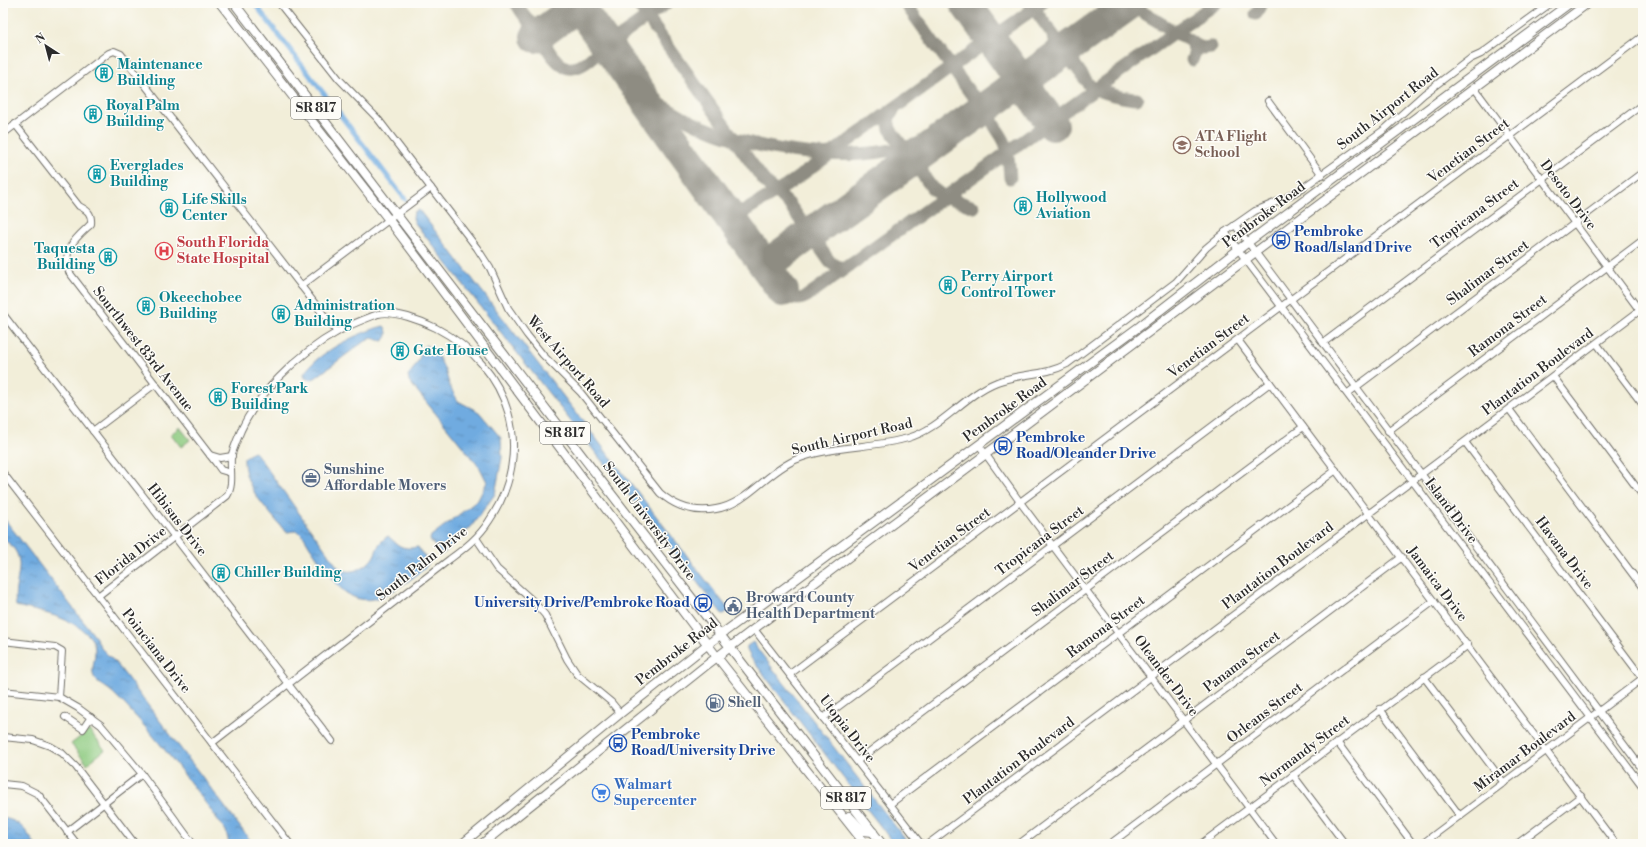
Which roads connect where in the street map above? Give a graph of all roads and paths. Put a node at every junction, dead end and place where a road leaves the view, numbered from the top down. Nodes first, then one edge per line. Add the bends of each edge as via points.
1 (220, 3) edge
2 (234, 3) edge
3 (279, 3) edge
4 (1551, 3) edge
5 (1588, 3) edge
6 (1567, 5) edge
7 (1643, 36) edge
8 (1523, 38) junction
9 (1527, 49) junction
10 (1475, 89) junction
11 (1268, 101) dead end
12 (1643, 104) edge
13 (15, 124) junction
14 (3, 134) edge
15 (1509, 136) junction
16 (1643, 172) edge
17 (1322, 175) junction
18 (1542, 179) junction
19 (432, 188) junction
20 (397, 213) junction
21 (389, 220) junction
22 (1574, 223) junction
23 (1235, 225) junction
24 (1225, 232) junction
25 (1643, 240) edge
26 (1248, 242) junction
27 (1239, 249) junction
28 (1255, 252) junction
29 (1246, 258) junction
30 (1608, 266) junction
31 (301, 286) junction
32 (1290, 299) junction
33 (1282, 306) junction
34 (1642, 311) edge
35 (1124, 312) dead end
36 (3, 314) edge
37 (399, 315) joint
38 (1129, 318) junction
39 (337, 332) junction
40 (1238, 340) junction
41 (1322, 343) junction
42 (1596, 344) junction
43 (1553, 376) junction
44 (1270, 383) junction
45 (155, 384) junction
46 (1356, 387) junction
47 (1348, 393) junction
48 (1643, 406) edge
49 (1509, 410) junction
50 (1303, 427) junction
51 (94, 431) junction
52 (1388, 431) junction
53 (1465, 442) junction
54 (979, 445) junction
55 (209, 454) junction
56 (986, 454) junction
57 (232, 456) junction
58 (1336, 470) junction
59 (3, 473) edge
60 (231, 473) junction
61 (1421, 475) junction
62 (1413, 480) junction
63 (1643, 496) edge
64 (1020, 502) junction
65 (694, 510) joint
66 (1369, 514) junction
67 (175, 536) junction
68 (476, 538) junction
69 (1053, 546) junction
70 (1402, 557) junction
71 (1643, 588) edge
72 (1085, 590) junction
73 (98, 596) junction
74 (1434, 601) junction
75 (754, 629) junction
76 (1118, 633) junction
77 (720, 635) junction
78 (3, 641) edge
79 (708, 644) junction
80 (1468, 645) junction
81 (729, 648) junction
82 (717, 657) junction
83 (790, 674) junction
84 (1151, 677) junction
85 (1424, 677) junction
86 (1643, 678) edge
87 (288, 684) junction
88 (3, 691) edge
89 (59, 697) junction
90 (1380, 709) junction
91 (1599, 712) junction
92 (620, 713) junction
93 (65, 717) dead end
94 (91, 717) junction
95 (823, 718) junction
96 (1591, 718) junction
97 (1183, 720) junction
98 (3, 737) edge
99 (332, 741) dead end
100 (1337, 742) junction
101 (212, 743) junction
102 (1547, 750) junction
103 (857, 761) junction
104 (1217, 764) junction
105 (1643, 770) edge
106 (142, 774) junction
107 (1293, 775) junction
108 (813, 778) junction
109 (1504, 783) junction
110 (3, 784) edge
111 (1643, 787) edge
112 (1581, 796) junction
113 (104, 804) junction
114 (890, 804) junction
115 (1249, 808) junction
116 (1460, 816) junction
117 (67, 832) junction
118 (872, 832) junction
119 (1205, 843) edge
120 (1613, 843) edge
121 (77, 844) edge
122 (135, 844) edge
123 (193, 844) edge
124 (290, 844) edge
125 (462, 844) edge
126 (482, 844) edge
127 (865, 844) edge
128 (882, 844) edge
129 (921, 844) edge
130 (928, 844) edge
131 (1019, 844) edge
132 (1110, 844) edge
133 (1276, 844) edge
134 (1345, 844) edge
135 (1413, 844) edge
136 (1422, 844) edge
137 (1517, 844) edge

1 - 21 main road, South University Drive / SR 817
2 - 20 main road, South University Drive / SR 817
3 - 19 street, West Airport Road via 339,79 378,119
4 - 17 street, South Airport Road via 1481,54 1470,59 1424,94 1384,130
5 - 9 main road, Pembroke Road
6 - 8 main road, Pembroke Road
6 - 9 main road via 1563,16 1530,41
7 - 15 street, Venetian Street
8 - 10 main road via 1514,50 1478,78
8 - 26 main road, Pembroke Road
9 - 10 main road, Pembroke Road
10 - 15 street, Desoto Drive
10 - 28 main road, Pembroke Road
11 - 17 street
12 - 18 street, Tropicana Street
13 - 14 street
13 - 31 street via 109,53 114,51 121,54
13 - 45 street, Sourthwest 83rd Avenue via 79,206 90,214 91,224 71,244 67,259 69,272
15 - 18 street, Desoto Drive
15 - 32 street, Venetian Street
16 - 22 street, Shalimar Street
17 - 23 street, South Airport Road via 1291,196 1255,211
18 - 22 street, Desoto Drive
18 - 41 street, Tropicana Street
19 - 20 street
19 - 65 street, West Airport Road via 490,268 508,308 527,335 581,393 656,489 670,501
20 - 21 street
20 - 77 main road, South University Drive / SR 817
21 - 31 street
21 - 79 main road, South University Drive / SR 817
22 - 30 street, Desoto Drive
22 - 46 street, Shalimar Street
23 - 24 street, South Airport Road
23 - 26 street
24 - 27 street
24 - 38 street, South Airport Road via 1206,248 1176,282
25 - 30 street, Ramona Street
26 - 27 main road, Pembroke Road
26 - 28 street, Island Drive
27 - 29 street, Island Drive
27 - 54 main road, Pembroke Road
28 - 29 main road, Pembroke Road
28 - 32 street, Island Drive
29 - 33 street, Island Drive
29 - 56 main road, Pembroke Road
30 - 34 street, Desoto Drive
30 - 52 street, Ramona Street
31 - 39 street
32 - 33 street, Venetian Street
32 - 41 street, Island Drive
33 - 40 street, Venetian Street
33 - 47 street, Island Drive
34 - 42 street, Plantation Boulevard
35 - 38 street
36 - 51 street, Hibisus Drive
37 - 39 street, Florida Drive via 384,312
37 - 68 street, South Palm Drive via 430,325 464,345 489,371 505,403 513,441 510,476 498,507
38 - 65 street, South Airport Road via 1062,366 1048,372 991,385 919,434 803,458 784,466 732,504 716,509
39 - 57 street, Florida Drive via 293,364 273,384 246,420
40 - 44 street, Jamaica Drive
40 - 64 street, Venetian Street
41 - 46 street, Island Drive
42 - 43 street, Plantation Boulevard
42 - 48 street
43 - 49 street, Plantation Boulevard
43 - 63 street
44 - 50 street, Jamaica Drive
44 - 69 street, Tropicana Street
45 - 51 street
45 - 55 street, Sourthwest 83rd Avenue
46 - 47 street, Shalimar Street
46 - 52 street, Island Drive
47 - 62 street, Island Drive
49 - 53 street, Plantation Boulevard
49 - 71 street
50 - 58 street, Jamaica Drive
50 - 72 street, Shalimar Street
51 - 67 street, Hibisus Drive
52 - 61 street, Island Drive
53 - 61 street, Plantation Boulevard
53 - 86 street, Havana Drive
54 - 56 street, Oleander Drive
54 - 77 main road, Pembroke Road
55 - 57 street via 220,458
55 - 60 street, Sourthwest 83rd Avenue via 221,470
56 - 64 street, Oleander Drive
56 - 75 main road, Pembroke Road
57 - 60 street, Florida Drive
58 - 66 street, Jamaica Drive
58 - 76 street, Ramona Street
59 - 73 street, Poinciana Drive
60 - 67 street, Florida Drive via 230,490 226,496
61 - 62 street, Plantation Boulevard
61 - 91 street, Island Drive
62 - 66 street, Plantation Boulevard
62 - 96 street, Island Drive
64 - 69 street, Oleander Drive
64 - 83 street, Venetian Street
66 - 70 street, Jamaica Drive
66 - 84 street, Plantation Boulevard
67 - 73 street, Florida Drive
67 - 87 street, Hibisus Drive
68 - 87 street, South Palm Drive
68 - 92 street via 497,569 545,615 577,674 611,702
69 - 72 street, Oleander Drive
69 - 95 street, Tropicana Street
70 - 74 street, Jamaica Drive
70 - 97 street, Panama Street
72 - 76 street, Oleander Drive
72 - 103 street, Shalimar Street
73 - 101 street, Poinciana Drive
74 - 80 street, Jamaica Drive
74 - 104 street, Orleans Street
75 - 81 main road, Pembroke Road
75 - 83 street, Utopia Drive
76 - 84 street, Oleander Drive
76 - 114 street, Ramona Street
77 - 79 main road, Pembroke Road
77 - 81 main road, South University Drive / SR 817
78 - 89 street via 55,647 62,652
79 - 82 main road, South University Drive / SR 817
79 - 92 main road, Pembroke Road
80 - 85 street, Normandy Street
80 - 102 street, Jamaica Drive
81 - 82 main road, Pembroke Road
81 - 118 main road, South University Drive / SR 817
82 - 108 main road, South University Drive / SR 817
82 - 126 main road, Pembroke Road
83 - 95 street, Utopia Drive
84 - 97 street, Oleander Drive
84 - 130 street, Plantation Boulevard
85 - 90 street, Normandy Street
85 - 109 street
86 - 91 street, Miramar Boulevard
87 - 99 street, Hibisus Drive
87 - 101 street, South Palm Drive
88 - 89 street
89 - 94 street
90 - 100 street, Normandy Street
90 - 116 street
91 - 96 street, Miramar Boulevard
91 - 105 street, Island Drive
92 - 125 main road, Pembroke Road
93 - 94 street via 83,729
94 - 106 street via 101,725
95 - 103 street, Utopia Drive
96 - 102 street, Miramar Boulevard
96 - 111 street, Island Drive
97 - 104 street, Oleander Drive
97 - 131 street, Panama Street
98 - 113 street via 33,740 62,753
100 - 107 street, Normandy Street
100 - 135 street
101 - 124 street, Poinciana Drive
102 - 109 street, Miramar Boulevard
102 - 112 street, Jamaica Drive
103 - 114 street, Utopia Drive
104 - 115 street, Oleander Drive
104 - 132 street, Orleans Street
106 - 113 street
106 - 123 street
107 - 115 street, Normandy Street
107 - 134 street
108 - 118 main road via 822,784 863,831
108 - 127 main road, South University Drive / SR 817
109 - 116 street, Miramar Boulevard
110 - 117 street via 22,786 38,794
112 - 120 street, Jamaica Drive
112 - 137 street
113 - 117 street
113 - 122 street
114 - 129 street, Utopia Drive
115 - 119 street, Normandy Street
115 - 133 street, Oleander Drive
116 - 136 street, Miramar Boulevard
117 - 121 street
118 - 128 main road, South University Drive / SR 817

